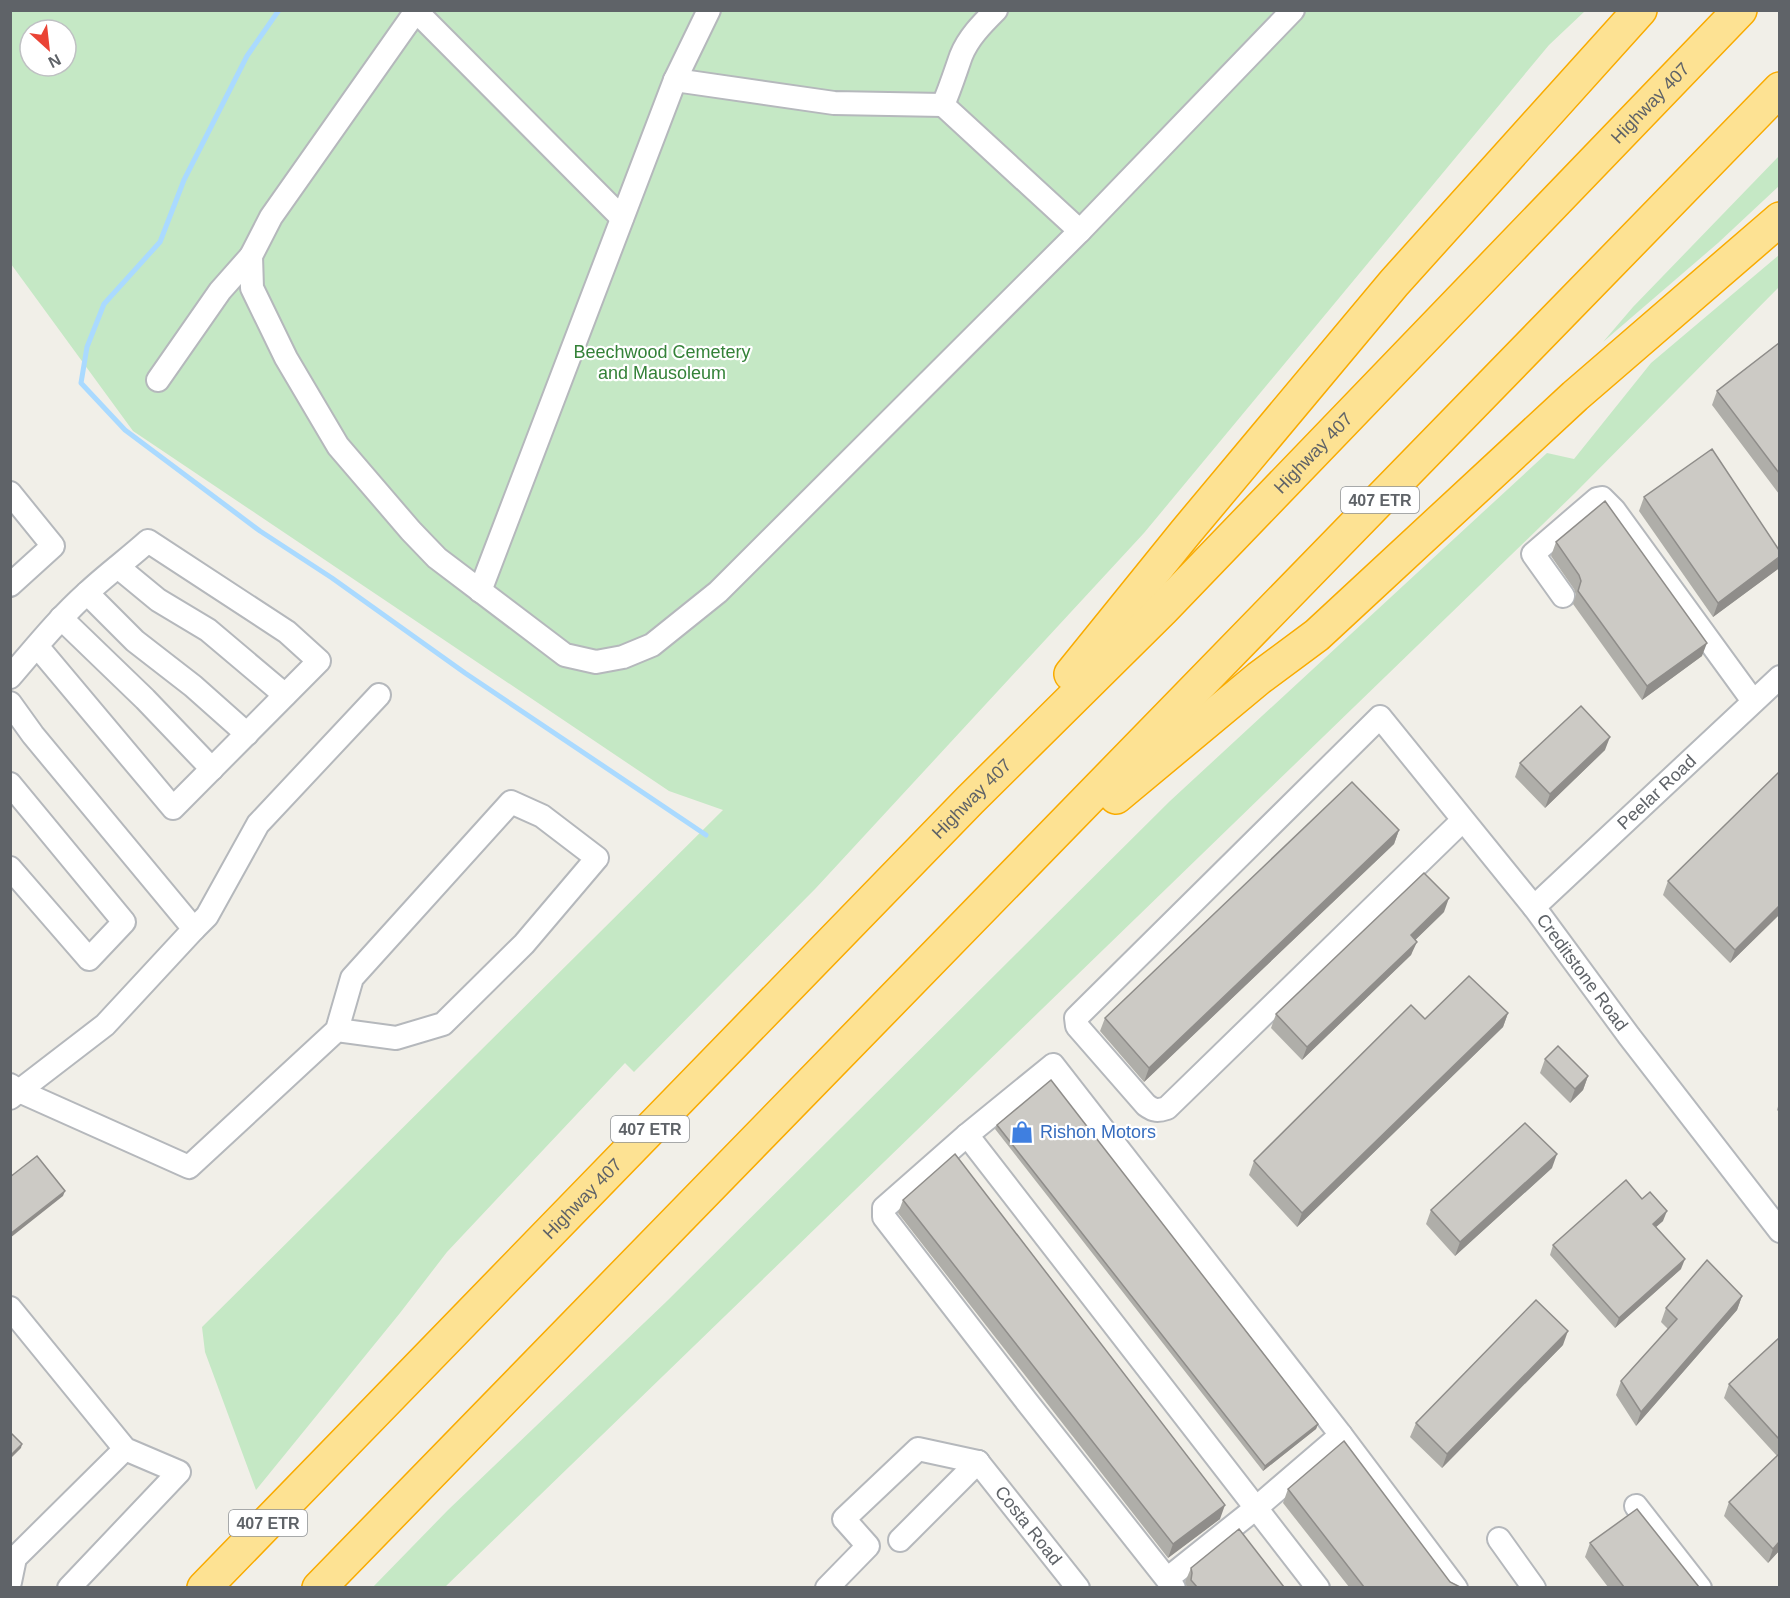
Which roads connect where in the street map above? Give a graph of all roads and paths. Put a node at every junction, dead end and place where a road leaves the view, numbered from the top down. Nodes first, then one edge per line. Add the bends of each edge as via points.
1 (709, 10) edge
2 (996, 10) edge
3 (1293, 10) edge
4 (1640, 10) edge
5 (1645, 10) edge
6 (1740, 10) edge
7 (1608, 46) junction
8 (675, 80) junction
9 (1779, 89) edge
10 (943, 105) junction
11 (622, 218) junction
12 (1779, 219) edge
13 (1080, 231) junction
14 (250, 256) junction
15 (158, 380) dead end
16 (10, 493) edge
17 (118, 567) junction
18 (10, 585) edge
19 (480, 591) junction
20 (87, 593) junction
21 (1563, 596) dead end
22 (61, 618) junction
23 (37, 646) junction
24 (10, 677) edge
25 (1779, 677) edge
26 (285, 695) junction
27 (379, 695) dead end
28 (1753, 701) junction
29 (10, 703) edge
30 (247, 734) junction
31 (212, 769) junction
32 (10, 783) edge
33 (970, 800) junction
34 (1463, 820) junction
35 (10, 868) edge
36 (1534, 907) junction
37 (981, 910) junction
38 (194, 929) junction
39 (337, 1030) junction
40 (13, 1092) edge
41 (967, 1135) junction
42 (1779, 1231) edge
43 (10, 1308) edge
44 (1341, 1435) junction
45 (125, 1449) junction
46 (978, 1462) junction
47 (1636, 1506) dead end
48 (1256, 1508) junction
49 (1499, 1539) dead end
50 (900, 1540) dead end
51 (10, 1582) edge
52 (1171, 1583) edge
53 (69, 1587) edge
54 (204, 1587) edge
55 (319, 1587) edge
56 (827, 1587) edge
57 (1078, 1587) edge
58 (1318, 1587) edge
59 (1456, 1587) edge
60 (1534, 1587) edge
61 (1700, 1587) edge

1 - 8 street
2 - 10 street via 977,29 961,54
3 - 13 street
4 - 7 highway
5 - 7 highway
6 - 33 highway, Highway 407 / 407 ETR via 1162,610
7 - 33 highway via 1386,292
8 - 10 street via 834,103
8 - 11 street
9 - 37 highway, 407 ETR
10 - 13 street
11 - 14 street via 416,10 271,217
11 - 19 street
12 - 37 highway via 1575,396 1317,635 1259,678
13 - 19 street via 718,592 652,645 623,657 596,662 565,655
14 - 15 street via 220,291
14 - 19 street via 252,288 286,358 338,446 437,558
16 - 18 street via 53,546
17 - 20 street
17 - 26 street via 158,600 208,630
17 - 26 street via 148,541 287,632 319,661
20 - 22 street
20 - 30 street via 135,641
21 - 28 street via 1533,554 1602,498
22 - 23 street
22 - 31 street
23 - 24 street
23 - 31 street via 173,808
25 - 28 street, Peelar Road
26 - 30 street
27 - 38 street via 258,824 207,916
28 - 36 street, Peelar Road
29 - 38 street
30 - 31 street
32 - 35 street via 124,922 89,959
33 - 54 highway, Highway 407 / 407 ETR
34 - 34 street, Creditstone Road via 1380,717 1076,1018 1077,1026 1146,1105 1159,1111 1167,1108
34 - 36 street, Creditstone Road
36 - 42 street, Creditstone Road
37 - 55 highway, 407 ETR
38 - 40 street via 105,1025
39 - 39 street via 396,1038 443,1024 524,944 597,858 542,816 511,802 352,978
39 - 40 street via 189,1167
41 - 44 street via 1053,1065
41 - 48 street
41 - 52 street via 884,1208 885,1218
43 - 45 street
44 - 48 street
44 - 59 street
45 - 51 street via 15,1558
45 - 53 street via 179,1472
46 - 50 street
46 - 56 street via 918,1449 844,1519 868,1546
46 - 57 street, Costa Road
47 - 61 street
48 - 52 street
48 - 58 street
49 - 60 street

